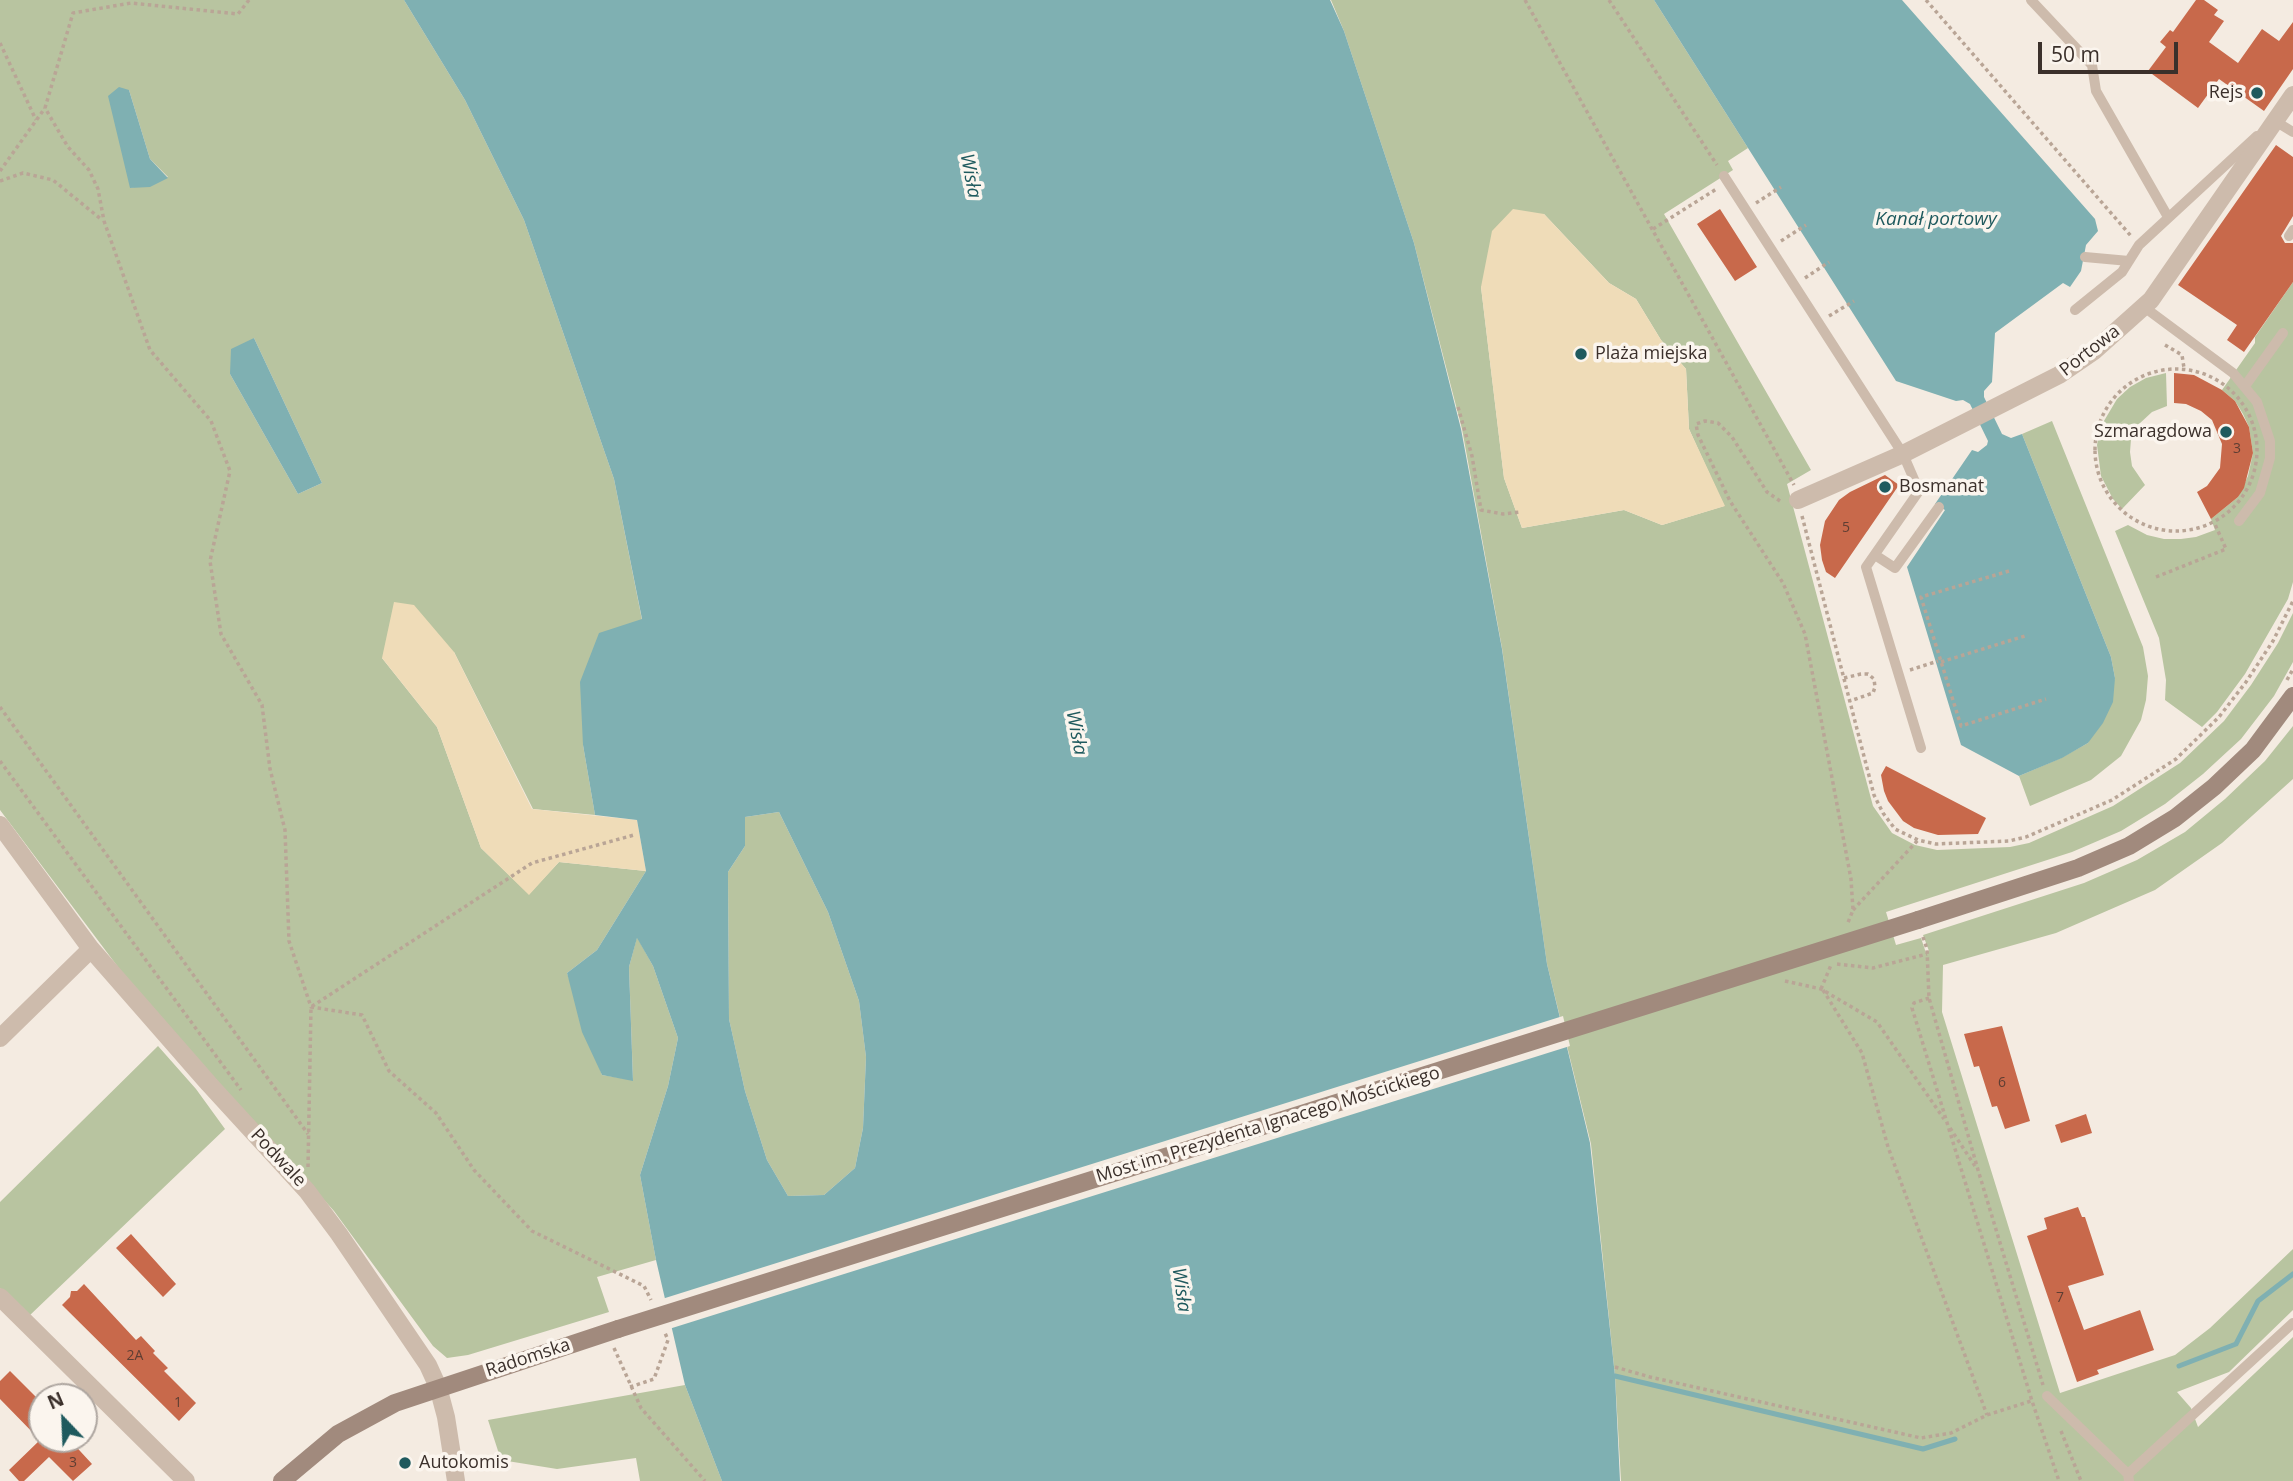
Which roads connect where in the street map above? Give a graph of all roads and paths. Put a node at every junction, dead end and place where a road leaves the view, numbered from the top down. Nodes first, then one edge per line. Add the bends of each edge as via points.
1 (249, 0) edge
2 (1525, 0) edge
3 (1609, 0) edge
4 (1926, 0) edge
5 (2031, 0) edge
6 (0, 43) edge
7 (2293, 95) edge
8 (45, 107) junction
9 (36, 120) junction
10 (2275, 121) junction
11 (2293, 132) edge
12 (0, 172) edge
13 (1726, 178) junction
14 (0, 181) edge
15 (1781, 187) dead end
16 (1758, 202) dead end
17 (2168, 217) junction
18 (104, 221) junction
19 (1806, 225) dead end
20 (1653, 229) junction
21 (1783, 240) dead end
22 (2139, 245) junction
23 (2085, 257) dead end
24 (2129, 261) junction
25 (1829, 262) dead end
26 (1806, 277) dead end
27 (1854, 301) dead end
28 (2144, 307) junction
29 (2075, 310) dead end
30 (1831, 315) dead end
31 (2283, 333) dead end
32 (2165, 345) dead end
33 (2184, 369) junction
34 (2245, 386) junction
35 (1458, 407) dead end
36 (1903, 454) junction
37 (1798, 499) junction
38 (1939, 507) dead end
39 (1520, 512) dead end
40 (2239, 521) dead end
41 (2214, 522) junction
42 (1875, 555) junction
43 (2009, 571) dead end
44 (2156, 577) dead end
45 (2293, 601) edge
46 (2028, 635) dead end
47 (1938, 662) junction
48 (2293, 669) edge
49 (1907, 671) dead end
50 (1844, 678) junction
51 (2288, 693) edge
52 (2046, 699) dead end
53 (1850, 701) junction
54 (0, 707) edge
55 (1921, 748) dead end
56 (0, 761) edge
57 (0, 825) edge
58 (634, 835) dead end
59 (1917, 840) junction
60 (1853, 910) junction
61 (1920, 926) junction
62 (1844, 931) dead end
63 (91, 950) junction
64 (1927, 954) junction
65 (1821, 989) junction
66 (1929, 998) junction
67 (311, 1007) junction
68 (0, 1038) edge
69 (246, 1097) dead end
70 (1947, 1123) junction
71 (309, 1135) junction
72 (1978, 1170) junction
73 (307, 1191) junction
74 (3, 1305) edge
75 (654, 1307) dead end
76 (2293, 1323) edge
77 (663, 1329) dead end
78 (615, 1337) junction
79 (1615, 1367) dead end
80 (438, 1387) junction
81 (630, 1387) junction
82 (2038, 1399) junction
83 (1987, 1415) junction
84 (2129, 1477) edge
85 (187, 1481) edge
86 (282, 1481) edge
87 (456, 1481) edge
88 (705, 1481) edge
89 (2059, 1481) edge
90 (2081, 1481) edge

1 - 8 path via 238,14 131,3 73,13
2 - 20 path
3 - 13 path
4 - 22 path
5 - 17 lane via 2092,65 2096,91
6 - 9 path
7 - 10 street, Portowa
8 - 9 path
8 - 18 path via 68,147 89,170
9 - 12 path
10 - 11 lane
10 - 17 lane
10 - 28 street, Portowa
13 - 20 path
13 - 36 lane
14 - 18 path via 23,173 53,180
15 - 16 path
17 - 22 lane
18 - 67 path via 150,350 211,421 230,471 211,562 221,634 262,705 270,769 285,831 289,941
19 - 21 path
20 - 37 path via 1793,480
22 - 24 lane
23 - 24 lane
24 - 29 lane
25 - 26 path
27 - 30 path
28 - 34 lane
28 - 36 street, Portowa via 2059,375
31 - 34 lane
32 - 33 path via 2182,355
33 - 41 path via 2214,378 2239,398 2257,440 2250,484 2232,510
33 - 41 path via 2141,376 2117,394 2096,433 2096,463 2114,504 2144,525 2179,531
34 - 40 lane via 2265,421 2270,458 2260,493
35 - 39 path via 1481,510
36 - 37 street, Portowa
36 - 42 lane via 1919,491
37 - 50 path
37 - 60 path via 1779,502 1767,492 1732,437 1717,423 1696,424 1730,501 1783,583 1805,634 1843,830
38 - 42 lane via 1895,568
41 - 44 path via 2226,549
42 - 55 lane via 1866,567
43 - 47 path via 1921,597
45 - 59 path via 2273,641 2219,717 2176,759 2129,790 2026,837 1936,844
46 - 47 path
47 - 49 path
47 - 52 path via 1961,726
48 - 51 path
50 - 53 path
50 - 53 path via 1868,674 1874,679 1873,693
51 - 61 main road, Most im. Prezydenta Ignacego Mościckiego via 2253,750 2175,818 2129,846 2078,868
53 - 59 path via 1874,795 1895,829
54 - 71 path
56 - 69 path
57 - 63 street, Podwale
58 - 67 path via 532,863
59 - 60 path
60 - 62 path
61 - 64 path
61 - 78 main road, Most im. Prezydenta Ignacego Mościckiego, bridge
63 - 68 street
63 - 73 street, Podwale
64 - 65 path via 1873,968 1832,963
64 - 66 path
65 - 70 path via 1877,1022
65 - 83 path via 1862,1054 1888,1147
66 - 70 path via 1912,1008
66 - 72 path
67 - 71 path
67 - 75 path via 362,1015 389,1071 436,1113 474,1170 532,1231 644,1286
70 - 72 path
70 - 82 path
71 - 73 path
72 - 82 path
73 - 80 street, Podwale via 427,1363
74 - 85 street
76 - 84 lane
77 - 81 path via 668,1339 654,1379
78 - 80 main road, Radomska
78 - 81 path
79 - 83 path via 1921,1438 1951,1433
80 - 86 main road, Radomska via 356,1424
80 - 87 street
81 - 88 path via 641,1408
82 - 83 path
82 - 84 lane
82 - 89 path
82 - 90 path

